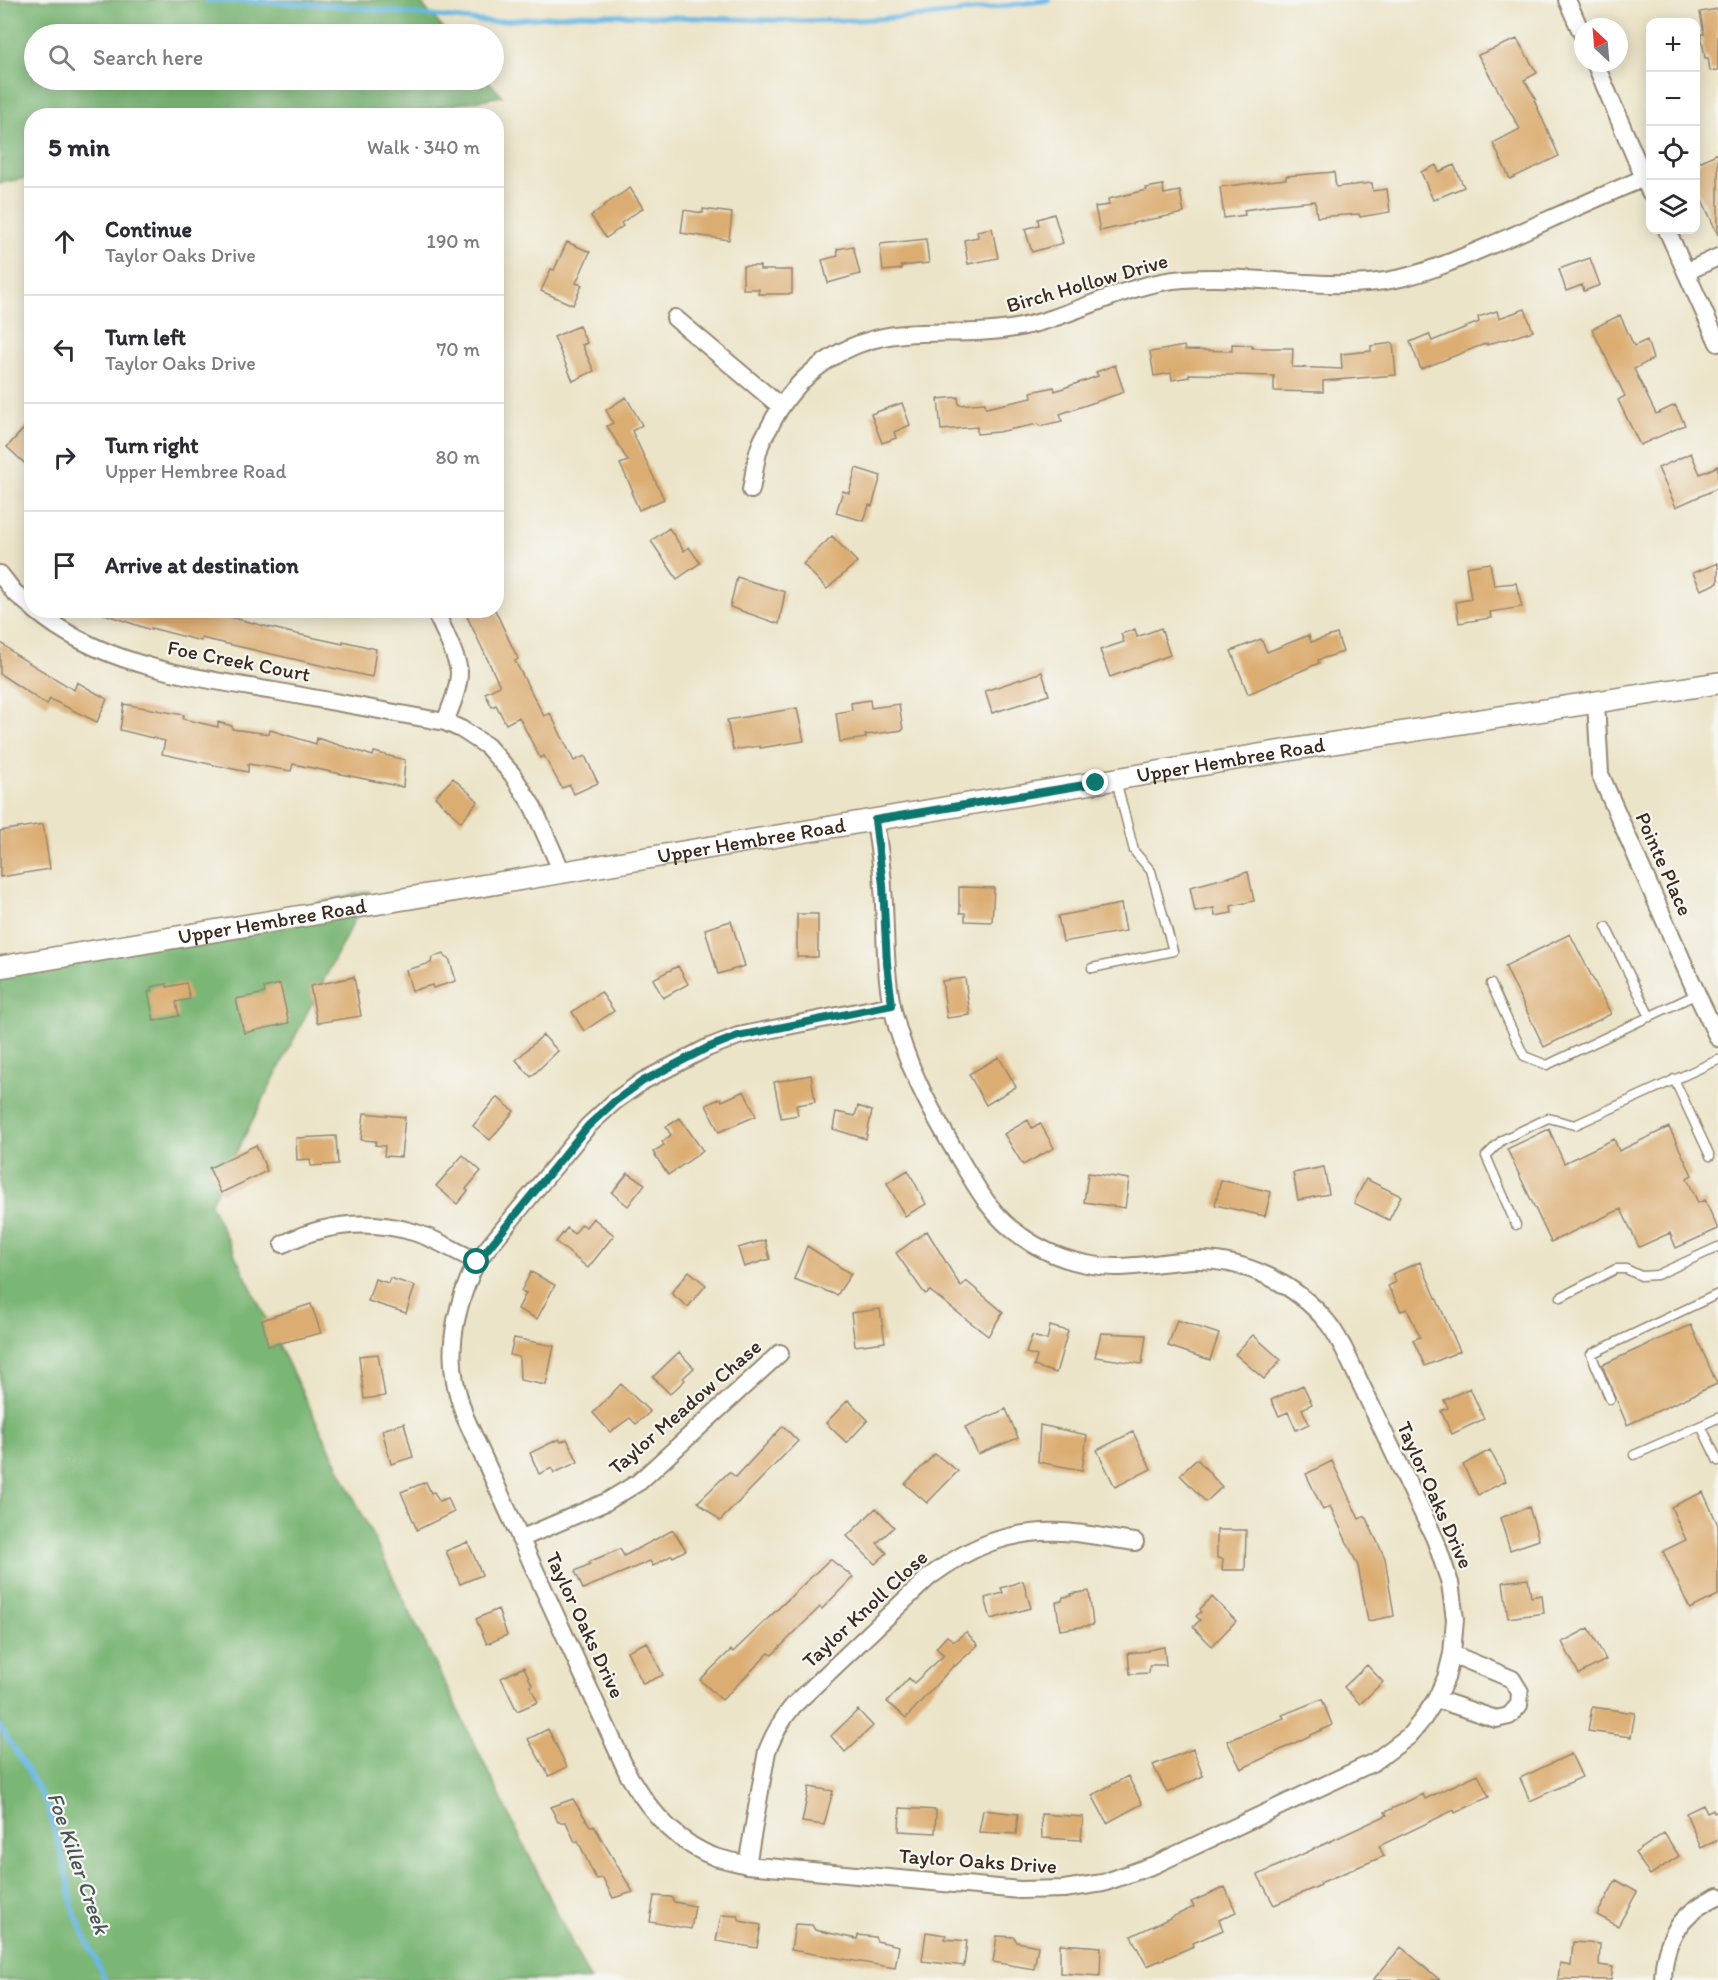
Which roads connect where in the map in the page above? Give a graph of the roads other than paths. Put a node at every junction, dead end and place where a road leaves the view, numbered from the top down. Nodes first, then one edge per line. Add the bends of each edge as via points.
1 (1567, 0) edge
2 (1575, 18) edge
3 (1599, 72) edge
4 (1646, 183) edge
5 (1646, 185) edge
6 (1669, 234) edge
7 (1718, 257) edge
8 (1686, 272) junction
9 (675, 318) dead end
10 (1718, 343) edge
11 (780, 406) junction
12 (751, 490) dead end
13 (0, 574) edge
14 (24, 600) edge
15 (46, 618) edge
16 (438, 618) edge
17 (1718, 682) edge
18 (1596, 702) junction
19 (445, 722) junction
20 (1116, 779) junction
21 (875, 820) junction
22 (562, 872) junction
23 (1606, 927) dead end
24 (0, 967) edge
25 (1092, 968) dead end
26 (1491, 984) dead end
27 (1696, 994) junction
28 (892, 1005) junction
29 (1650, 1017) junction
30 (1718, 1038) edge
31 (1718, 1060) edge
32 (1674, 1079) junction
33 (1710, 1156) dead end
34 (1516, 1225) dead end
35 (283, 1244) dead end
36 (1718, 1247) edge
37 (477, 1262) junction
38 (1718, 1294) edge
39 (1561, 1297) dead end
40 (780, 1353) dead end
41 (1610, 1399) dead end
42 (1718, 1418) edge
43 (1701, 1426) junction
44 (1634, 1455) dead end
45 (1718, 1461) edge
46 (520, 1539) junction
47 (1135, 1542) dead end
48 (1452, 1654) junction
49 (1436, 1699) junction
50 (747, 1865) junction
51 (1718, 1896) edge
52 (1663, 1980) edge

1 - 2 street
3 - 4 street
5 - 11 street, Birch Hollow Drive via 1450,263 1400,278 1344,284 1181,279 1142,287 1015,328 874,339 820,364
6 - 8 street
7 - 8 street
8 - 10 street
9 - 11 street
11 - 12 street, Birch Hollow Drive via 760,446
13 - 14 street
15 - 19 street, Foe Creek Court via 94,647 168,672
16 - 19 street via 459,671
17 - 18 street, Upper Hembree Road
18 - 20 street, Upper Hembree Road
18 - 27 street, Pointe Place via 1600,774
19 - 22 street, Foe Creek Court via 487,746 512,774 533,807
20 - 21 street, Upper Hembree Road
20 - 25 lane via 1134,851 1151,871 1173,951
21 - 22 street, Upper Hembree Road
21 - 28 street, Taylor Oaks Drive
22 - 24 street, Upper Hembree Road
23 - 29 lane
26 - 29 lane via 1524,1056 1547,1065
27 - 29 lane
27 - 30 street, Pointe Place
28 - 37 street, Taylor Oaks Drive via 738,1036 643,1081 588,1126
28 - 48 street, Taylor Oaks Drive via 908,1060 931,1112 984,1200 1020,1236 1056,1256 1093,1265 1198,1260 1234,1264 1272,1278 1306,1300 1327,1323 1344,1349 1434,1539 1450,1583 1455,1619
31 - 32 lane
32 - 33 lane
32 - 34 lane via 1575,1125 1548,1118 1502,1140 1486,1156
35 - 37 street via 320,1229 379,1224 416,1233
36 - 39 lane via 1657,1275 1641,1276 1616,1269
37 - 46 street, Taylor Oaks Drive via 466,1282 455,1324 454,1380 465,1418
38 - 41 lane via 1591,1354
40 - 46 street, Taylor Meadow Chase via 639,1482 606,1502
42 - 43 lane
43 - 44 lane
43 - 45 lane
46 - 50 street, Taylor Oaks Drive via 642,1799 663,1824 687,1842 713,1856
47 - 50 street, Taylor Knoll Close via 1062,1532 1023,1533 981,1545 954,1558 929,1577 783,1718 767,1751
48 - 49 street, Taylor Oaks Drive
48 - 49 street via 1512,1679 1520,1692 1519,1705 1509,1716 1496,1719
49 - 50 street, Taylor Oaks Drive via 1409,1736 1374,1762 1154,1865 1103,1883 1020,1890
51 - 52 street via 1692,1911 1679,1925 1666,1952

